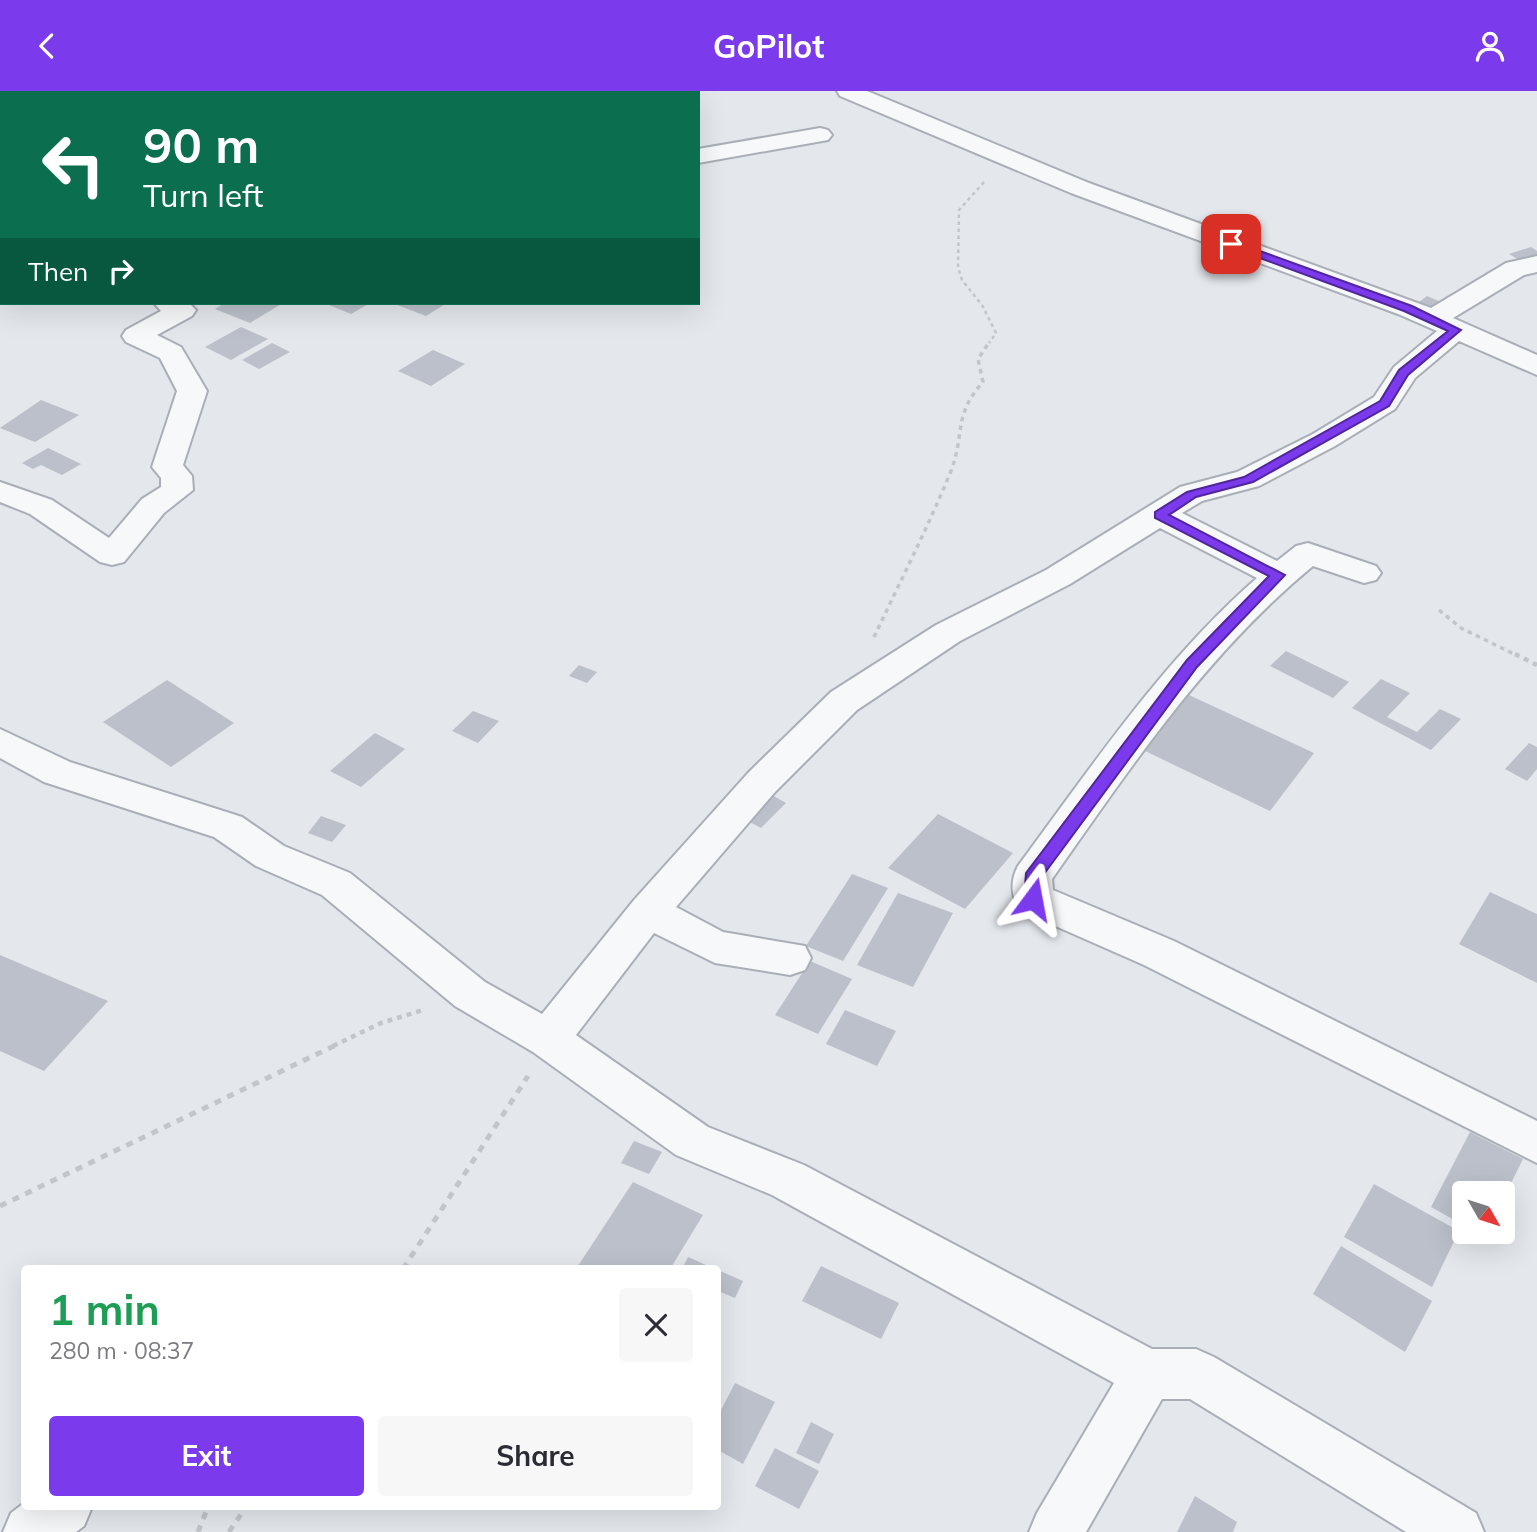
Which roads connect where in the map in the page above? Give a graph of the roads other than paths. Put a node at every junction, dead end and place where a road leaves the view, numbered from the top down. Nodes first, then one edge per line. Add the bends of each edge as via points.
1 (848, 91) edge
2 (820, 135) dead end
3 (700, 156) edge
4 (1537, 264) edge
5 (171, 305) edge
6 (1444, 325) junction
7 (1537, 366) edge
8 (0, 491) edge
9 (1160, 515) junction
10 (1364, 573) dead end
11 (1278, 575) junction
12 (0, 742) edge
13 (648, 911) junction
14 (790, 958) dead end
15 (548, 1039) junction
16 (1537, 1143) edge
17 (1148, 1374) junction
18 (61, 1510) edge
19 (30, 1532) edge
20 (1056, 1532) edge
21 (1457, 1532) edge

1 - 6 street via 1013,161
2 - 3 street
4 - 6 street via 1515,269
5 - 8 street via 182,310 136,336 171,353 192,391 167,467 176,476 177,490 153,506 113,555 41,507
6 - 7 street
6 - 9 street via 1385,403 1248,479 1191,494
9 - 11 street
9 - 13 street via 1058,577 948,633 844,701 762,782
10 - 11 street via 1307,553
11 - 16 street via 1192,663 1121,755 1032,877 1033,899 1159,953
12 - 15 street via 57,772 228,827 270,856 336,884 470,994
13 - 14 street via 715,947
13 - 15 street
15 - 17 street via 692,1141 788,1180
17 - 20 street
17 - 21 street via 1196,1374
18 - 19 street

